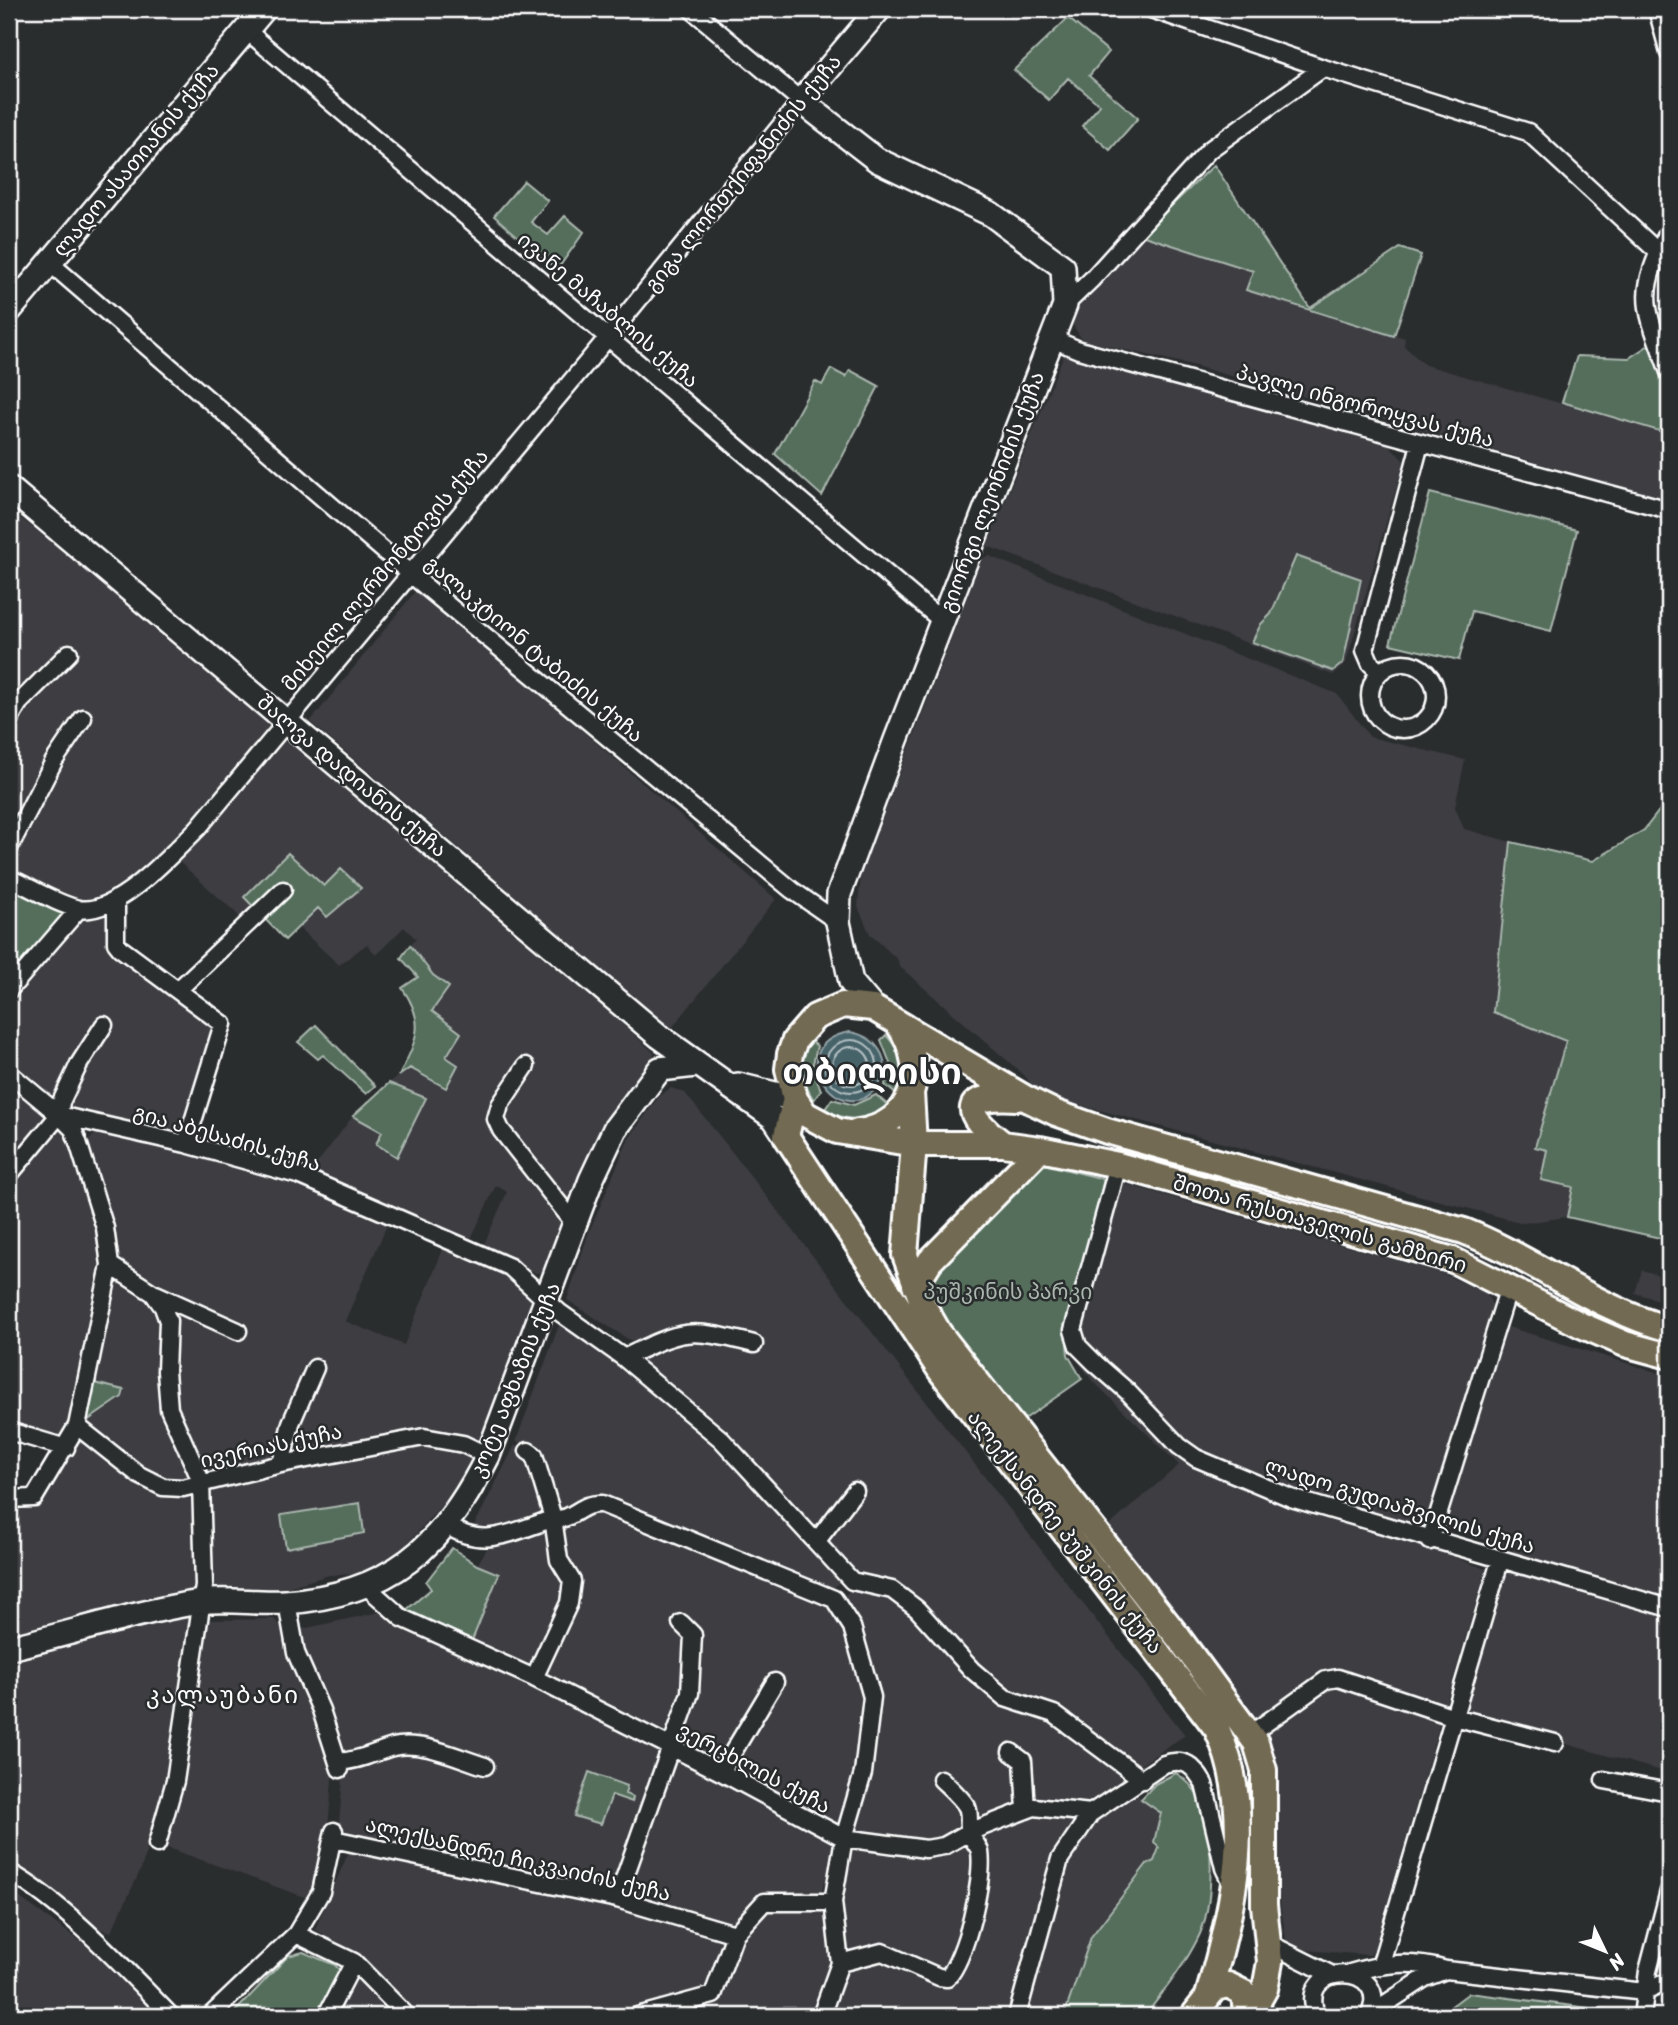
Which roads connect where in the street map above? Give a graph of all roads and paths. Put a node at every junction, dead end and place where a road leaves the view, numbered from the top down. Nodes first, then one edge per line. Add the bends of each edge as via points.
1 (264, 9) edge
2 (691, 9) edge
3 (879, 9) edge
4 (1151, 9) edge
5 (1657, 9) edge
6 (246, 30) junction
7 (1669, 53) edge
8 (1323, 68) junction
9 (801, 101) junction
10 (1669, 230) edge
11 (1664, 253) edge
12 (50, 263) junction
13 (1065, 304) junction
14 (9, 311) edge
15 (608, 338) junction
16 (1051, 338) junction
17 (1669, 372) edge
18 (1420, 444) junction
19 (9, 488) edge
20 (1669, 510) edge
21 (410, 573) junction
22 (942, 621) junction
23 (68, 653) dead end
24 (1380, 672) junction
25 (83, 718) dead end
26 (286, 719) junction
27 (9, 720) edge
28 (9, 848) edge
29 (9, 878) edge
30 (283, 890) dead end
31 (116, 899) junction
32 (79, 909) junction
33 (838, 922) junction
34 (179, 989) junction
35 (9, 990) edge
36 (873, 1008) junction
37 (104, 1025) dead end
38 (899, 1025) junction
39 (696, 1065) junction
40 (526, 1066) dead end
41 (9, 1073) edge
42 (728, 1083) junction
43 (911, 1092) junction
44 (1025, 1098) junction
45 (795, 1099) junction
46 (59, 1115) junction
47 (854, 1133) junction
48 (786, 1136) junction
49 (186, 1144) junction
50 (914, 1144) junction
51 (1003, 1144) junction
52 (1040, 1149) junction
53 (1118, 1166) junction
54 (9, 1175) edge
55 (575, 1224) junction
56 (110, 1265) junction
57 (915, 1285) junction
58 (1509, 1287) junction
59 (153, 1293) junction
60 (548, 1301) junction
61 (1669, 1329) edge
62 (238, 1331) dead end
63 (754, 1344) dead end
64 (1669, 1356) edge
65 (624, 1359) junction
66 (315, 1368) dead end
67 (77, 1426) junction
68 (9, 1431) edge
69 (66, 1448) junction
70 (528, 1451) dead end
71 (488, 1456) junction
72 (281, 1464) junction
73 (201, 1481) junction
74 (855, 1491) dead end
75 (9, 1499) edge
76 (553, 1518) junction
77 (447, 1525) junction
78 (1430, 1541) junction
79 (816, 1542) junction
80 (1500, 1560) junction
81 (852, 1581) junction
82 (366, 1586) junction
83 (834, 1599) junction
84 (202, 1602) junction
85 (287, 1602) junction
86 (1666, 1607) edge
87 (681, 1623) dead end
88 (9, 1648) edge
89 (534, 1678) junction
90 (775, 1682) dead end
91 (1454, 1717) junction
92 (1249, 1731) junction
93 (1555, 1743) dead end
94 (671, 1747) junction
95 (1011, 1752) dead end
96 (485, 1766) dead end
97 (721, 1772) junction
98 (941, 1779) dead end
99 (1143, 1780) junction
100 (1604, 1780) dead end
101 (1669, 1792) edge
102 (1026, 1811) junction
103 (1091, 1813) junction
104 (969, 1832) junction
105 (844, 1838) junction
106 (157, 1844) dead end
107 (9, 1872) edge
108 (1233, 1886) junction
109 (1669, 1891) edge
110 (617, 1899) junction
111 (833, 1902) junction
112 (296, 1934) junction
113 (735, 1934) junction
114 (1266, 1942) junction
115 (354, 1962) junction
116 (840, 1963) junction
117 (1381, 1963) junction
118 (1446, 1970) junction
119 (1350, 1973) junction
120 (1332, 1975) junction
121 (1669, 1985) edge
122 (1645, 1992) junction
123 (1208, 1996) junction
124 (1370, 2015) edge
125 (171, 2016) edge
126 (211, 2016) edge
127 (326, 2016) edge
128 (407, 2016) edge
129 (637, 2016) edge
130 (821, 2016) edge
131 (1017, 2016) edge
132 (1194, 2016) edge
133 (1248, 2016) edge
134 (1317, 2016) edge
135 (1642, 2016) edge

1 - 6 main road, ლადო ასათიანის ქუჩა
2 - 9 street
3 - 9 main road, გიგა ლორთქიფანიძის ქუჩა
4 - 8 street
5 - 7 street
6 - 12 main road, ლადო ასათიანის ქუჩა
6 - 15 street, ივანე მაჩაბლის ქუჩა
8 - 11 street via 1528,132
8 - 13 street, გიორგი ლეონიძის ქუჩა via 1209,150
9 - 13 main road via 877,160 991,214 1063,267
9 - 15 street, გიგა ლორთქიფანიძის ქუჩა
10 - 11 street
11 - 17 street via 1647,278 1646,308
12 - 14 main road, ლადო ასათიანის ქუჩა
12 - 21 street, გალაკტიონ ტაბიძის ქუჩა
13 - 16 main road, გიორგი ლეონიძის ქუჩა
15 - 21 street, მიხეილ ლერმონტოვის ქუჩა
15 - 22 street, ივანე მაჩაბლის ქუჩა
16 - 18 street, პავლე ინგოროყვას ქუჩა
16 - 22 main road, გიორგი ლეონიძის ქუჩა
18 - 20 street, პავლე ინგოროყვას ქუჩა
18 - 24 street via 1365,650
19 - 26 main road, შალვა დადიანის ქუჩა
21 - 26 street, მიხეილ ლერმონტოვის ქუჩა
21 - 33 street, გალაკტიონ ტაბიძის ქუჩა via 792,890
22 - 33 main road, გიორგი ლეონიძის ქუჩა via 839,894
23 - 27 street via 19,703
24 - 24 street via 1370,696 1380,720 1405,729 1429,717 1436,701 1429,675 1405,663
25 - 28 street via 54,761
26 - 31 street, მიხეილ ლერმონტოვის ქუჩა via 198,828
26 - 39 main road, შალვა დადიანის ქუჩა
29 - 32 street
30 - 34 street
31 - 32 street, მიხეილ ლერმონტოვის ქუჩა via 98,908
31 - 34 street via 116,943
32 - 35 street
33 - 36 main road, გიორგი ლეონიძის ქუჩა via 851,982
34 - 49 street via 223,1024
36 - 38 main road
36 - 45 main road via 843,1005 803,1027 788,1069
37 - 46 street via 79,1064
38 - 43 main road via 915,1057
38 - 44 main road, შოთა რუსთაველის გამზირი
39 - 42 main road
39 - 55 main road, კოტე აფხაზის ქუჩა via 660,1069 647,1085 615,1129
40 - 55 street via 496,1119
41 - 46 street, გია აბესაძის ქუჩა
42 - 45 main road
42 - 48 main road via 774,1118
43 - 47 main road via 882,1125
43 - 50 main road, ალექსანდრე პუშკინის ქუჩა
44 - 51 main road via 989,1096 975,1102 976,1122
44 - 61 main road, შოთა რუსთაველის გამზირი via 1119,1134 1464,1231 1518,1255 1607,1307
45 - 47 main road via 805,1114 822,1125
45 - 48 main road
46 - 49 street, გია აბესაძის ქუჩა
46 - 54 street
46 - 56 street via 78,1142 105,1228
47 - 50 main road, შოთა რუსთაველის გამზირი
48 - 108 main road, ალექსანდრე პუშკინის ქუჩა via 940,1370 1217,1729 1228,1753 1239,1813
49 - 60 street, გია აბესაძის ქუჩა via 301,1176 462,1245 510,1267
50 - 51 main road, შოთა რუსთაველის გამზირი
50 - 57 main road, ალექსანდრე პუშკინის ქუჩა via 905,1255
51 - 52 main road, შოთა რუსთაველის გამზირი
52 - 53 main road, შოთა რუსთაველის გამზირი
52 - 57 main road via 930,1261
53 - 58 main road, შოთა რუსთაველის გამზირი via 1428,1251
53 - 78 street, ლადო გუდიაშვილის ქუჩა via 1073,1331 1078,1346 1196,1458 1291,1498
55 - 60 main road, კოტე აფხაზის ქუჩა
56 - 59 street
56 - 67 street
57 - 92 main road, ალექსანდრე პუშკინის ქუჩა via 939,1333
58 - 64 main road, შოთა რუსთაველის გამზირი via 1591,1330
58 - 78 street
59 - 62 street
59 - 73 street via 168,1321 169,1409
60 - 65 street, გია აბესაძის ქუჩა
60 - 71 main road, კოტე აფხაზის ქუჩა
63 - 65 street via 699,1332 678,1334
65 - 79 street, გია აბესაძის ქუჩა via 721,1439
66 - 72 street via 291,1423
67 - 69 street
67 - 73 street, ივერიას ქუჩა via 139,1475 163,1487 183,1488
68 - 69 street
69 - 75 street via 34,1498
70 - 76 street via 534,1455
71 - 72 street, ივერიას ქუჩა via 463,1444 424,1437
71 - 77 main road, კოტე აფხაზის ქუჩა
72 - 73 street, ივერიას ქუჩა
73 - 84 street
74 - 79 street
76 - 77 street via 494,1539 459,1534
76 - 83 street via 564,1519 589,1503 602,1504
76 - 89 street via 559,1560 572,1581 569,1603
77 - 82 main road, კოტე აფხაზის ქუჩა via 414,1559
78 - 80 street, ლადო გუდიაშვილის ქუჩა
79 - 81 street, გია აბესაძის ქუჩა
80 - 86 street, ლადო გუდიაშვილის ქუჩა
80 - 91 street
81 - 83 street
81 - 99 street via 892,1590 917,1609 972,1670 1005,1698 1054,1714
82 - 85 main road, კოტე აფხაზის ქუჩა
82 - 89 street, ვერცხლის ქუჩა via 402,1618
83 - 105 street via 852,1627 872,1697 863,1773
84 - 85 main road, კოტე აფხაზის ქუჩა
84 - 88 main road, კოტე აფხაზის ქუჩა
84 - 106 street via 175,1781
85 - 96 street via 296,1653 340,1765 395,1746 426,1748
87 - 94 street via 693,1635 694,1670
89 - 94 street, ვერცხლის ქუჩა
90 - 97 street
91 - 92 street via 1338,1678 1326,1680
91 - 93 street
91 - 117 street
92 - 114 main road, ალექსანდრე პუშკინის ქუჩა via 1264,1770
94 - 97 street, ვერცხლის ქუჩა
94 - 110 street
95 - 102 street via 1023,1761
97 - 105 street, ვერცხლის ქუჩა
98 - 104 street via 966,1805
99 - 103 street
99 - 108 street via 1177,1760 1198,1772
100 - 101 street
102 - 103 street, ვერცხლის ქუჩა via 1034,1807
102 - 104 street, ვერცხლის ქუჩა
103 - 131 street via 1060,1859
104 - 105 street, ვერცხლის ქუჩა via 944,1846 926,1849
104 - 116 street via 981,1851 973,1910 964,1951 947,1978 882,1952
105 - 111 street
107 - 125 street via 27,1882 107,1951
108 - 123 main road, ალექსანდრე პუშკინის ქუჩა via 1222,1952
109 - 122 street
110 - 112 street, ალექსანდრე ჩიკვაიძის ქუჩა via 333,1835 321,1892
110 - 113 street, ალექსანდრე ჩიკვაიძის ქუჩა
111 - 113 street via 764,1902
111 - 116 street
112 - 115 street
112 - 126 street
113 - 129 street via 713,1995
114 - 120 street
114 - 133 main road, ალექსანდრე პუშკინის ქუჩა via 1269,1977
115 - 127 street
115 - 128 street
116 - 130 street
117 - 118 street via 1425,1964
117 - 119 street
118 - 122 street
118 - 124 street via 1425,1978
119 - 120 street
119 - 124 street via 1369,1987 1373,1997
120 - 134 street via 1314,1995
121 - 122 street
122 - 135 street
123 - 132 main road, ალექსანდრე პუშკინის ქუჩა
123 - 133 main road via 1215,1988 1233,1986 1244,1993

